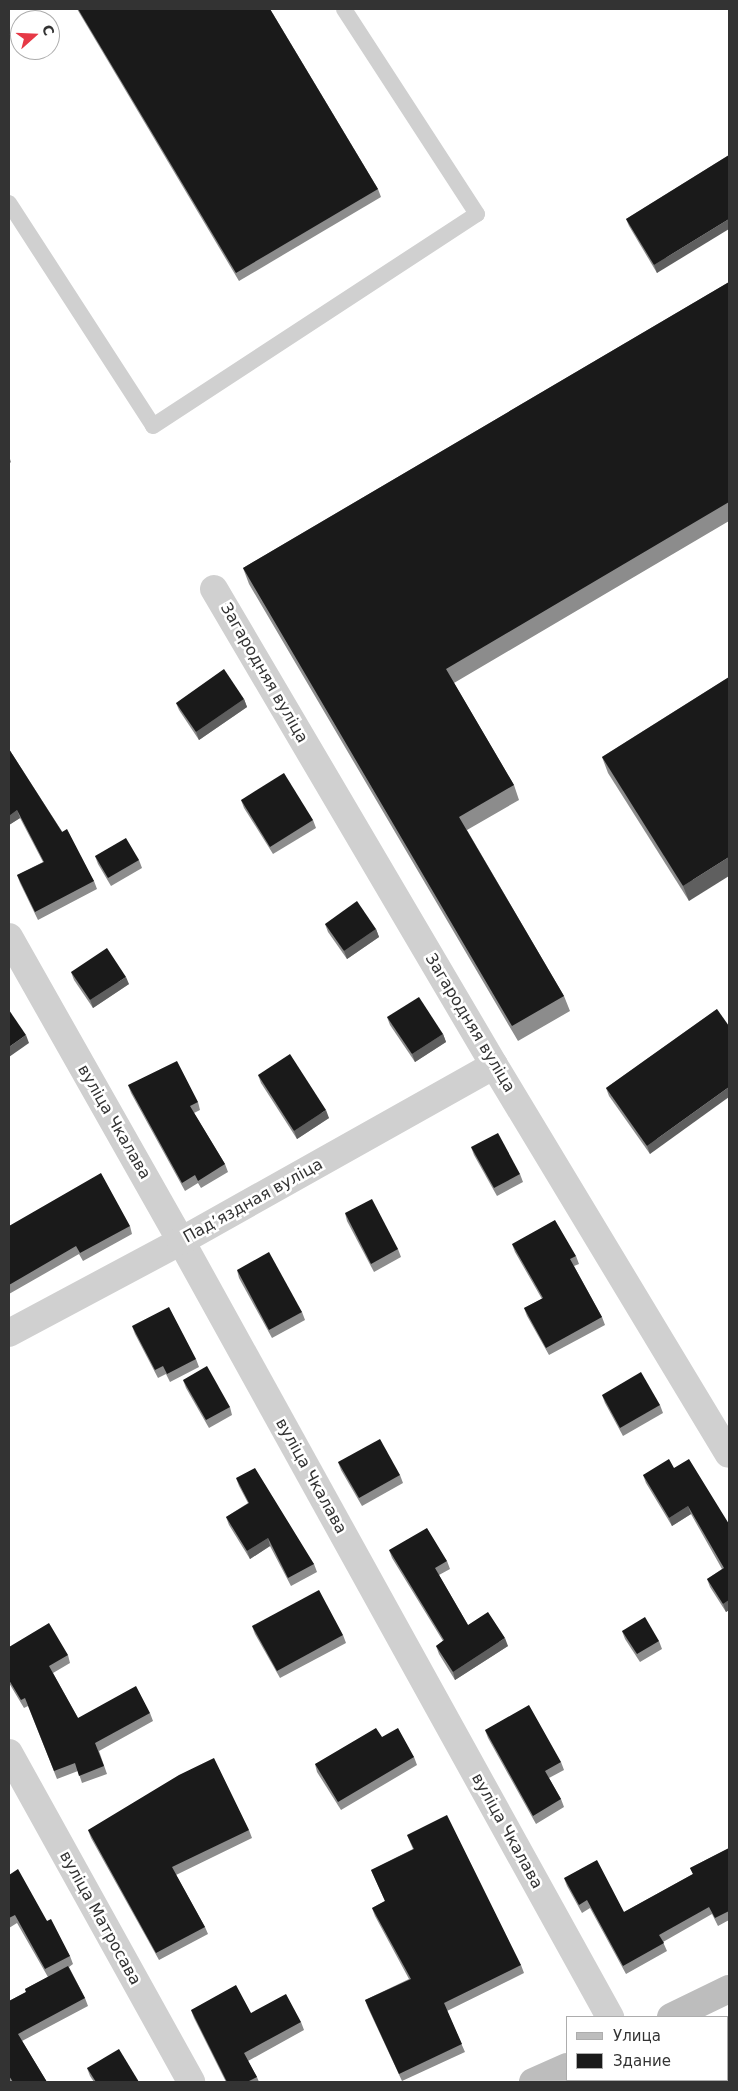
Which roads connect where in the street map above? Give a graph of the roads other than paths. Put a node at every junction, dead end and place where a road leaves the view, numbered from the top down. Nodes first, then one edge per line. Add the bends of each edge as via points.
1 (344, 9) edge
2 (9, 203) edge
3 (214, 589) dead end
4 (9, 937) edge
5 (494, 1065) junction
6 (181, 1241) junction
7 (9, 1333) edge
8 (729, 1454) edge
9 (9, 1753) edge
10 (729, 1989) edge
11 (609, 2016) edge
12 (673, 2016) edge
13 (566, 2067) edge
14 (191, 2082) edge
15 (533, 2082) edge

1 - 2 lane via 477,214 153,426
3 - 5 street, Загародняя вуліца
4 - 6 street, вуліца Чкалава
5 - 6 street, Падʼяздная вуліца
5 - 8 street, Загародняя вуліца
6 - 7 street, Падʼяздная вуліца
6 - 11 street, вуліца Чкалава
9 - 14 street, вуліца Матросава
10 - 12 main road
13 - 15 main road

